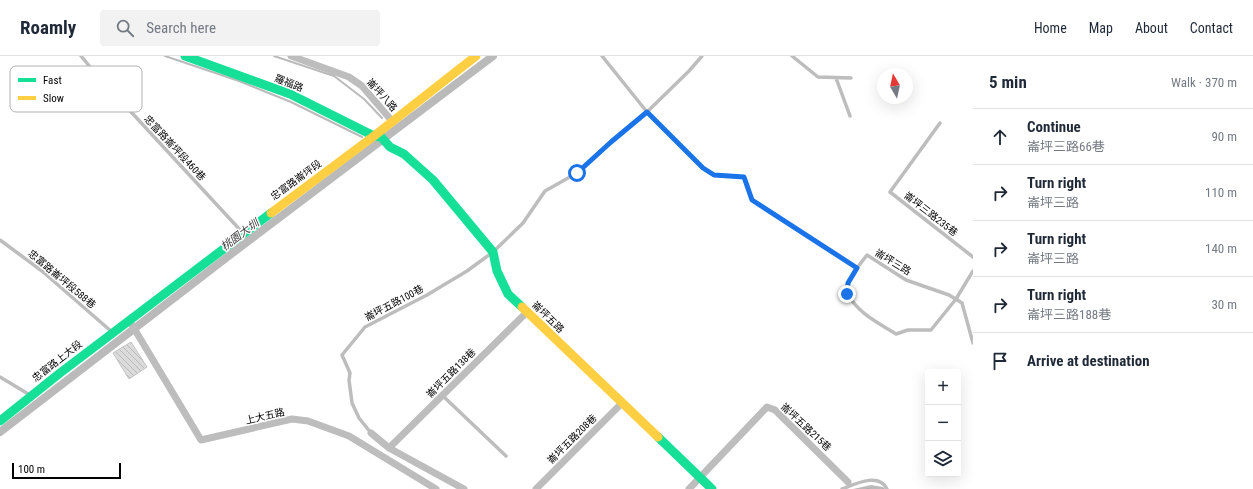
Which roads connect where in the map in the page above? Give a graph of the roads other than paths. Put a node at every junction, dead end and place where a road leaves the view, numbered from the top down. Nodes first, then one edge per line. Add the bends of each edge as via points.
1 (81, 56) edge
2 (185, 56) edge
3 (291, 56) edge
4 (476, 56) edge
5 (602, 56) edge
6 (702, 56) edge
7 (792, 56) edge
8 (89, 66) edge
9 (836, 78) junction
10 (851, 78) dead end
11 (131, 112) edge
12 (647, 112) junction
13 (850, 116) dead end
14 (392, 121) junction
15 (940, 123) dead end
16 (378, 137) junction
17 (390, 147) joint
18 (243, 233) junction
19 (0, 240) edge
20 (493, 252) junction
21 (973, 257) edge
22 (857, 268) junction
23 (973, 271) edge
24 (956, 299) junction
25 (527, 312) junction
26 (129, 322) junction
27 (112, 332) junction
28 (973, 343) edge
29 (0, 377) edge
30 (30, 395) junction
31 (442, 396) junction
32 (622, 403) junction
33 (0, 421) edge
34 (371, 433) joint
35 (389, 448) junction
36 (506, 456) dead end
37 (700, 478) junction
38 (848, 482) dead end
39 (436, 489) edge
40 (464, 489) edge
41 (536, 489) edge
42 (689, 489) edge
43 (712, 489) edge
44 (842, 489) edge
45 (887, 489) edge

1 - 8 lane, 忠富路崙坪段460巷
2 - 16 street, 羅福路 via 290,94
3 - 14 street, 崙坪八路 via 349,77 362,86
4 - 14 street, 忠富路崙坪段
5 - 12 lane
6 - 12 lane
7 - 9 lane via 818,77
9 - 10 lane
9 - 13 lane
11 - 18 lane, 忠富路崙坪段460巷
12 - 20 lane via 577,173 545,191 523,224
12 - 22 lane via 703,168 714,175 744,177 752,200
14 - 16 street, 忠富路崙坪段
15 - 21 lane, 崙坪三路235巷 via 890,192
16 - 17 street, 羅福路
16 - 18 street, 忠富路崙坪段
17 - 20 street, 崙坪五路 via 404,154 433,180
18 - 26 street, 忠富路崙坪段
19 - 27 lane, 忠富路崙坪段588巷 via 42,271
20 - 25 street, 崙坪五路 via 497,271 508,294
20 - 34 lane, 崙坪五路100巷 via 427,295 365,327 342,355 350,373 352,403 359,418
22 - 24 lane, 崙坪三路 via 867,255 906,280
22 - 24 lane via 848,283 847,294 863,314 896,334 908,330 931,330
23 - 24 lane
24 - 28 lane via 962,303
25 - 31 street, 崙坪五路138巷
25 - 32 street, 崙坪五路
26 - 27 street, 忠富路上大段
26 - 39 street, 上大五路 via 201,440 292,419 308,421 349,436
27 - 30 street, 忠富路上大段
29 - 30 lane
30 - 33 street, 忠富路上大段
31 - 35 street, 崙坪五路138巷
31 - 36 lane
32 - 37 street, 崙坪五路
32 - 41 street, 崙坪五路208巷
34 - 35 street
35 - 40 street
37 - 38 street, 崙坪五路215巷 via 767,407 775,410
37 - 42 street
37 - 43 street, 崙坪五路
44 - 45 lane via 874,479 886,485

